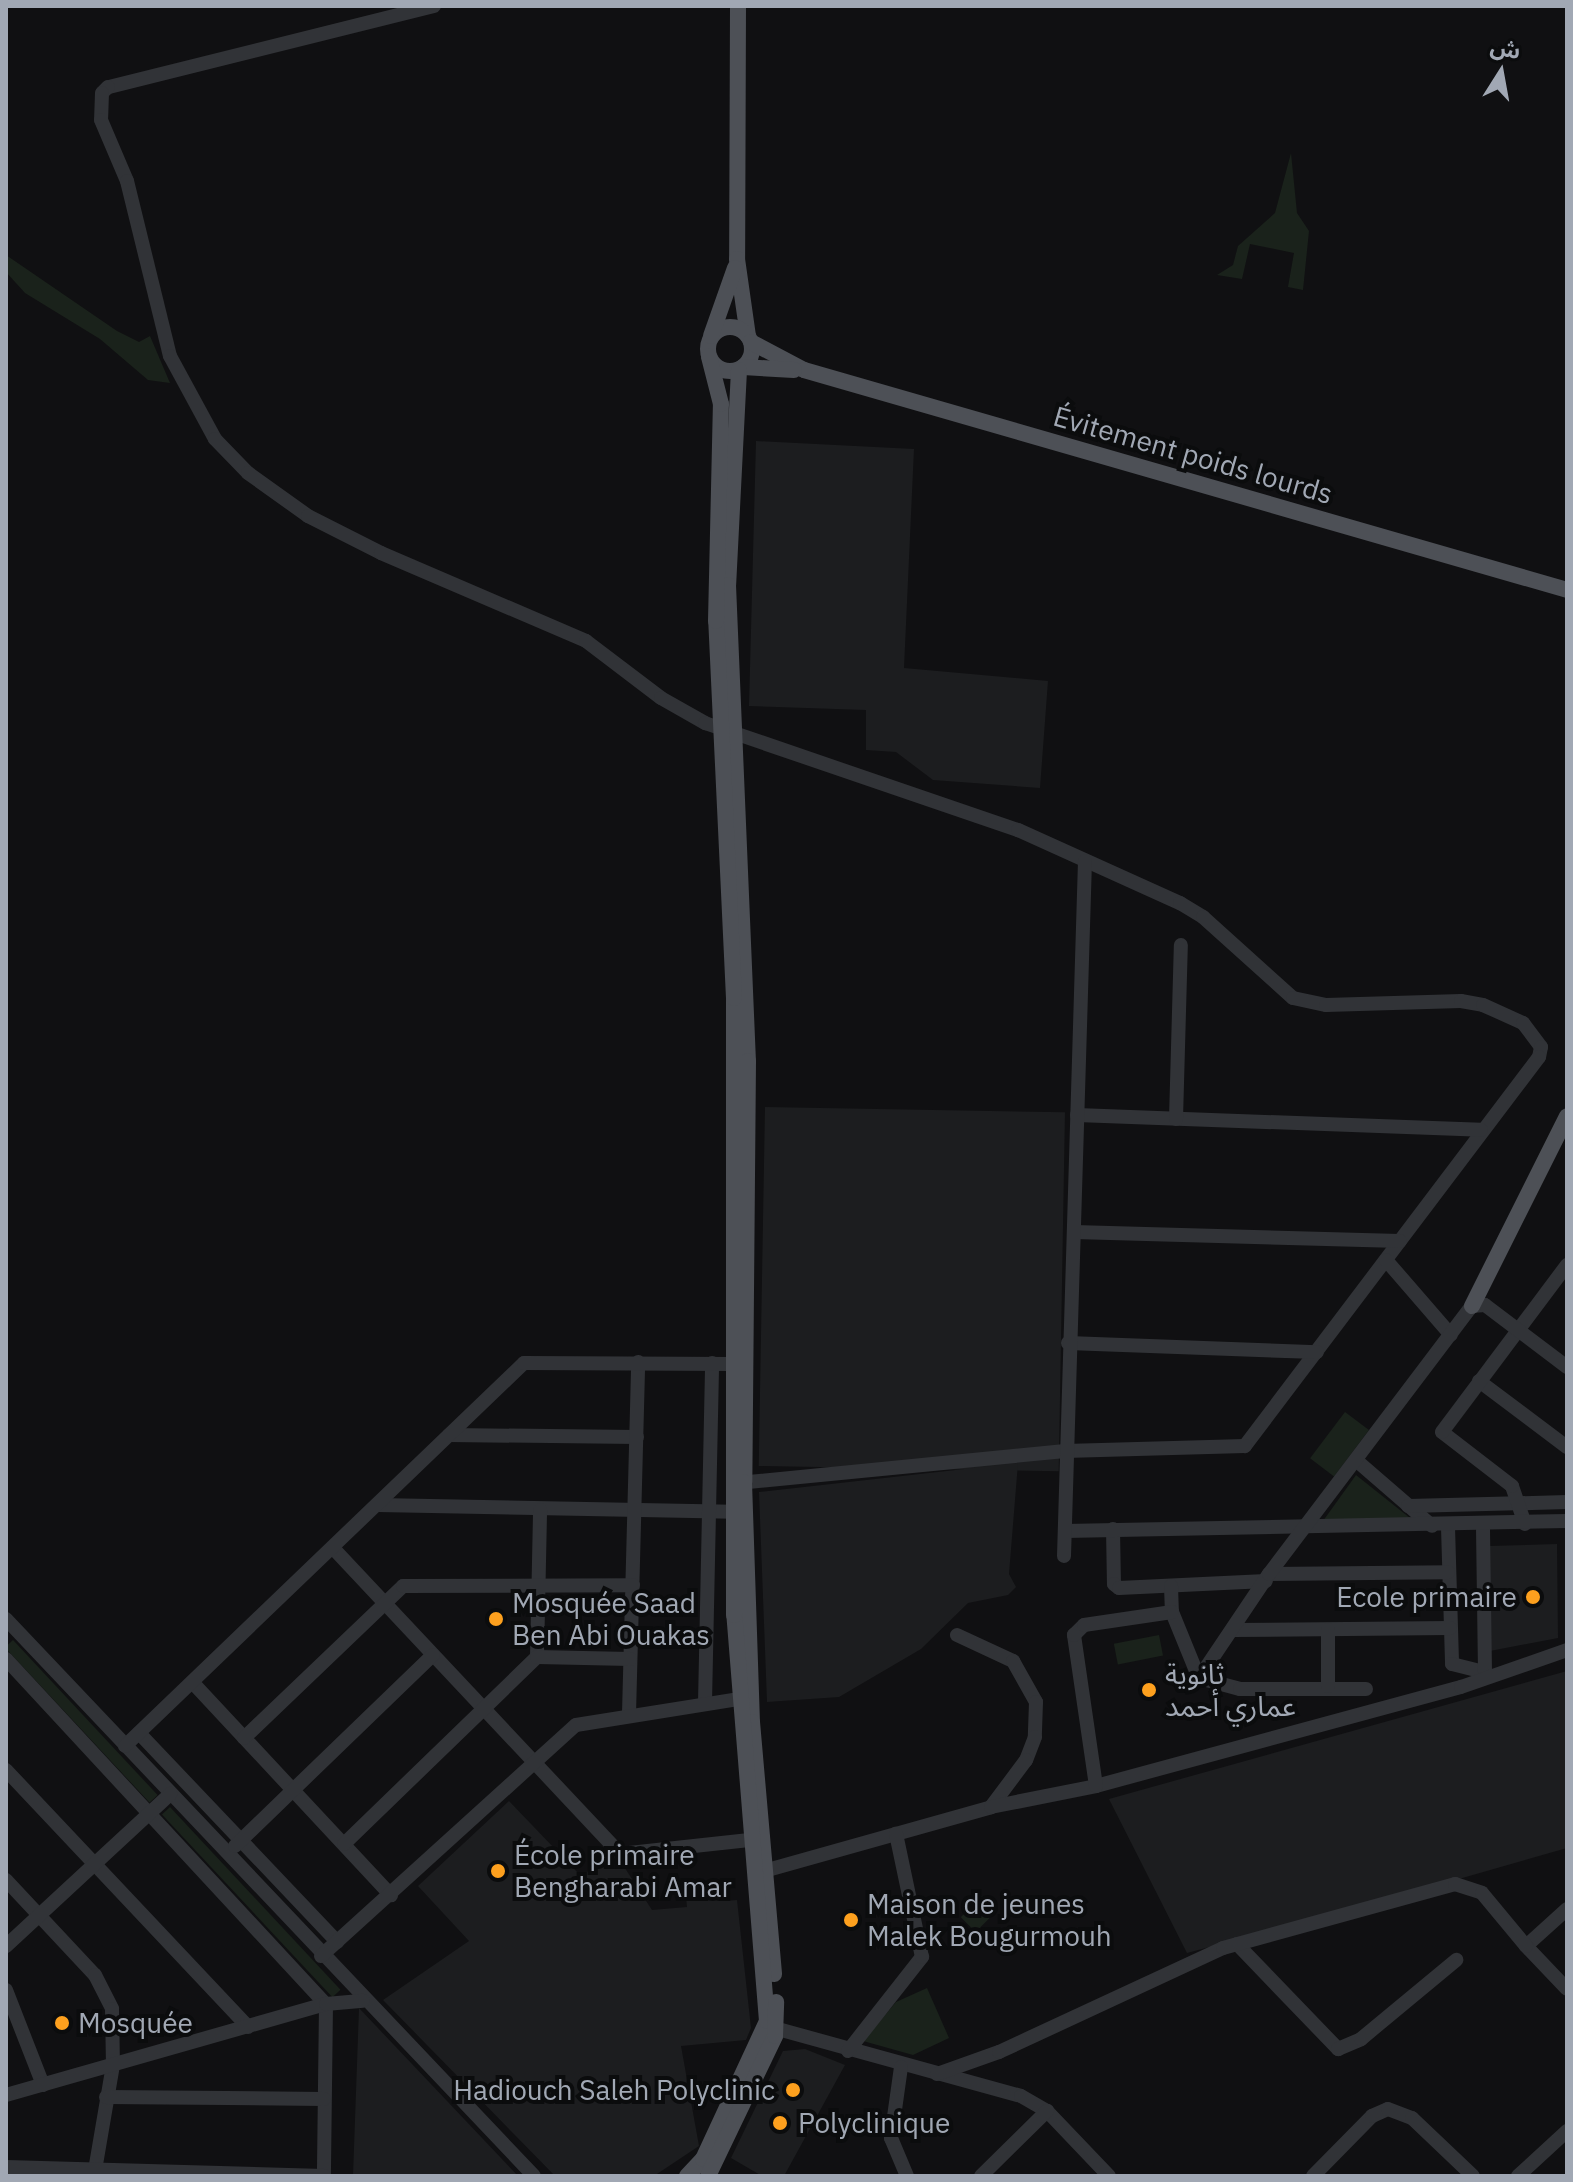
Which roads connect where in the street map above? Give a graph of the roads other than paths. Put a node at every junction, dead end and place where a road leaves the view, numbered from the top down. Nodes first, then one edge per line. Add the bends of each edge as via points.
1 (434, 6) edge
2 (738, 6) edge
3 (737, 259) junction
4 (744, 303) junction
5 (711, 338) junction
6 (749, 339) junction
7 (709, 357) junction
8 (780, 364) junction
9 (741, 368) junction
10 (734, 399) junction
11 (1567, 590) edge
12 (726, 730) junction
13 (1085, 861) junction
14 (1181, 945) dead end
15 (1077, 1115) junction
16 (1567, 1116) edge
17 (1176, 1119) junction
18 (1481, 1130) junction
19 (1074, 1232) junction
20 (1400, 1241) junction
21 (1386, 1260) junction
22 (1564, 1275) edge
23 (1472, 1306) junction
24 (1517, 1329) junction
25 (1451, 1335) junction
26 (1068, 1343) junction
27 (1317, 1352) junction
28 (638, 1362) junction
29 (712, 1363) junction
30 (732, 1364) junction
31 (1567, 1367) edge
32 (1479, 1381) junction
33 (449, 1435) junction
34 (637, 1437) junction
35 (1567, 1447) edge
36 (1065, 1451) junction
37 (1357, 1461) junction
38 (737, 1483) junction
39 (1567, 1502) edge
40 (1522, 1503) junction
41 (378, 1505) junction
42 (1408, 1506) junction
43 (540, 1510) junction
44 (635, 1511) junction
45 (709, 1512) junction
46 (732, 1512) junction
47 (1567, 1521) edge
48 (1525, 1524) junction
49 (1432, 1526) junction
50 (1483, 1526) junction
51 (1448, 1527) junction
52 (1113, 1529) junction
53 (1305, 1530) junction
54 (1065, 1531) junction
55 (333, 1548) junction
56 (1064, 1556) dead end
57 (1448, 1572) junction
58 (1268, 1578) junction
59 (538, 1584) junction
60 (633, 1585) junction
61 (1171, 1586) junction
62 (384, 1603) junction
63 (1172, 1612) junction
64 (1450, 1628) junction
65 (10, 1630) edge
66 (1234, 1630) junction
67 (1328, 1630) junction
68 (957, 1635) dead end
69 (1567, 1650) edge
70 (433, 1655) junction
71 (537, 1657) junction
72 (6, 1659) edge
73 (630, 1659) junction
74 (1485, 1675) junction
75 (1199, 1678) junction
76 (194, 1684) junction
77 (1328, 1686) junction
78 (1366, 1689) dead end
79 (738, 1699) junction
80 (705, 1703) junction
81 (484, 1710) junction
82 (629, 1714) junction
83 (139, 1733) junction
84 (244, 1738) junction
85 (125, 1746) junction
86 (533, 1763) junction
87 (6, 1770) edge
88 (1096, 1786) junction
89 (293, 1790) junction
90 (170, 1794) junction
91 (991, 1807) junction
92 (150, 1813) junction
93 (896, 1834) junction
94 (241, 1840) junction
95 (749, 1840) junction
96 (344, 1844) junction
97 (226, 1854) junction
98 (95, 1864) junction
99 (764, 1871) junction
100 (6, 1880) edge
101 (391, 1895) junction
102 (1567, 1909) edge
103 (40, 1916) junction
104 (337, 1942) junction
105 (1237, 1944) junction
106 (6, 1946) edge
107 (1526, 1946) junction
108 (321, 1956) junction
109 (1456, 1960) dead end
110 (1567, 1989) edge
111 (6, 1990) edge
112 (363, 2001) junction
113 (326, 2004) junction
114 (248, 2027) junction
115 (772, 2027) junction
116 (848, 2051) junction
117 (113, 2065) junction
118 (901, 2067) junction
119 (937, 2074) junction
120 (43, 2085) junction
121 (6, 2095) edge
122 (106, 2097) junction
123 (324, 2099) junction
124 (1047, 2111) junction
125 (1567, 2131) edge
126 (6, 2167) edge
127 (93, 2173) edge
128 (985, 2175) edge
129 (324, 2176) edge
130 (534, 2176) edge
131 (687, 2176) edge
132 (708, 2176) edge
133 (907, 2176) edge
134 (1109, 2176) edge
135 (1313, 2176) edge
136 (1473, 2176) edge
137 (1518, 2176) edge

1 - 12 street via 108,87 102,93 101,120 127,181 170,356 215,439 248,473 308,516 501,608 567,630 661,698
2 - 3 main road
3 - 4 main road
3 - 5 main road via 728,300
4 - 6 main road
4 - 8 main road via 755,331
5 - 6 main road via 729,327
5 - 7 main road
6 - 8 main road
6 - 9 main road
7 - 9 main road via 724,371
7 - 12 main road via 721,404 716,582
8 - 9 main road, Évitement poids lourds
8 - 10 main road via 758,374
8 - 11 main road, Évitement poids lourds
9 - 10 main road
10 - 12 main road
12 - 13 street via 1018,830
12 - 30 main road via 736,1090
12 - 38 main road via 747,1046
13 - 15 street
13 - 18 street via 1203,917 1293,998 1326,1005 1461,1001 1523,1023 1537,1036 1539,1057
14 - 17 street
15 - 17 street
15 - 19 street
16 - 23 main road
17 - 18 street
18 - 20 street
19 - 20 street
19 - 26 street
20 - 21 street
21 - 25 street
21 - 27 street
22 - 24 street
23 - 24 street via 1485,1305
23 - 25 street
24 - 31 street
24 - 32 street
25 - 37 street
26 - 27 street
26 - 36 street
27 - 36 street via 1245,1446
28 - 29 street
28 - 33 street via 524,1363
28 - 34 street
29 - 30 street
29 - 45 street
30 - 38 main road
32 - 35 street
32 - 40 street via 1442,1432 1512,1486
33 - 34 street
33 - 41 street
34 - 44 street
36 - 38 street
36 - 54 street
37 - 42 street
37 - 53 street
38 - 46 main road
38 - 99 main road
39 - 40 street
40 - 42 street
40 - 48 street
41 - 43 street
41 - 55 street
42 - 49 street
43 - 44 street
43 - 59 street
44 - 45 street
44 - 60 street
45 - 46 street
45 - 80 street
46 - 79 main road
47 - 48 street
48 - 50 street
49 - 51 street
49 - 53 street
50 - 51 street
50 - 74 street
51 - 57 street
52 - 53 street
52 - 54 street
52 - 61 street via 1116,1586
53 - 58 street
54 - 56 street
55 - 62 street
55 - 76 street
57 - 58 street
57 - 64 street
58 - 61 street
58 - 66 street
59 - 60 street
59 - 62 street via 412,1583
59 - 71 street
60 - 73 street
61 - 63 street
62 - 70 street
62 - 84 street
63 - 75 street
63 - 88 street via 1084,1625 1074,1635
64 - 67 street
64 - 74 street via 1452,1664
65 - 85 street
66 - 67 street
66 - 75 street
67 - 77 street
68 - 91 street via 1013,1661 1036,1702 1035,1737 1026,1760
69 - 74 street
70 - 81 street
70 - 89 street
71 - 73 street
71 - 81 street
72 - 92 street
73 - 82 street
74 - 88 street
75 - 77 street via 1240,1689
76 - 83 street
76 - 84 street
77 - 78 street
79 - 80 street
79 - 95 main road
80 - 82 street
81 - 86 street
81 - 96 street
82 - 86 street via 584,1721
83 - 85 street
83 - 94 street
84 - 89 street
85 - 90 street
86 - 95 street via 620,1854
86 - 101 street
87 - 98 street
88 - 91 street
89 - 94 street
89 - 96 street
90 - 92 street
90 - 97 street
91 - 93 street
92 - 98 street
92 - 113 street
93 - 99 street
93 - 116 street via 922,1957
94 - 97 street
94 - 104 street
95 - 115 main road
96 - 101 street
97 - 108 street
98 - 103 street
98 - 114 street
99 - 115 main road
100 - 103 street
101 - 104 street
102 - 107 street
103 - 106 street
103 - 117 street via 105,1991 114,2034
104 - 108 street
105 - 107 street via 1455,1884 1482,1893
105 - 109 street via 1338,2049 1370,2032
105 - 119 street via 999,2052
107 - 110 street
108 - 112 street
111 - 120 street
112 - 113 street
112 - 130 street
113 - 114 street
113 - 123 street
114 - 117 street
115 - 116 street
115 - 131 main road via 703,2159
115 - 132 main road
116 - 118 street
117 - 120 street
117 - 122 street
118 - 119 street
118 - 133 street via 891,2138
119 - 124 street via 1021,2096
120 - 121 street
122 - 123 street
122 - 127 street
123 - 129 street
124 - 128 street
124 - 134 street
125 - 137 street
126 - 127 street
127 - 129 street
135 - 136 street via 1372,2116 1388,2109 1412,2118

